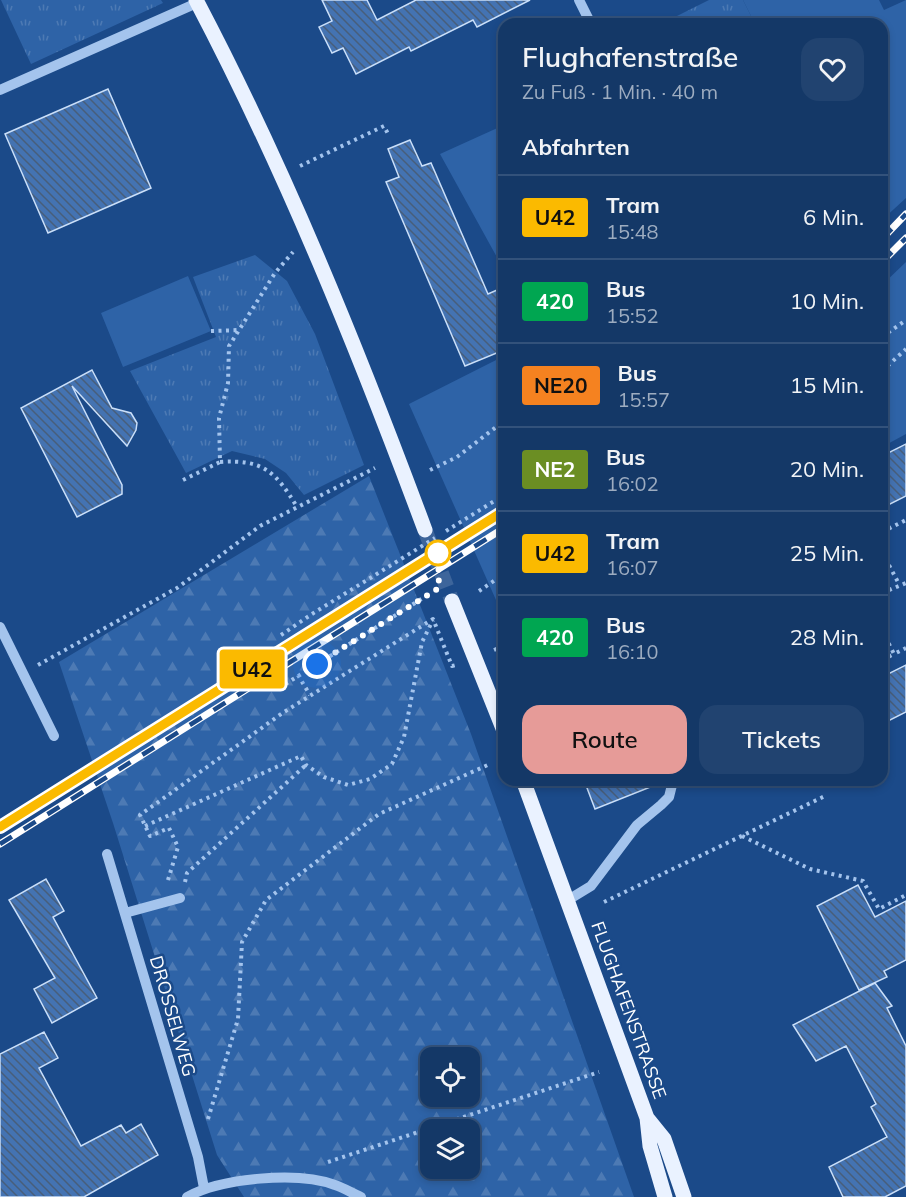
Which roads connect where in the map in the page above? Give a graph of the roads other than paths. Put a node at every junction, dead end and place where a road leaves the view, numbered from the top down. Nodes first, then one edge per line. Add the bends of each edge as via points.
1 (579, 0) edge
2 (196, 1) edge
3 (588, 18) edge
4 (0, 90) edge
5 (425, 530) tunnel mouth
6 (452, 601) tunnel mouth
7 (0, 627) edge
8 (498, 700) edge
9 (54, 736) dead end
10 (525, 786) edge
11 (670, 786) edge
12 (107, 854) dead end
13 (180, 898) dead end
14 (568, 900) junction
15 (125, 913) junction
16 (647, 1118) junction
17 (204, 1188) junction
18 (188, 1197) edge
19 (361, 1197) edge
20 (666, 1197) edge
21 (684, 1197) edge

1 - 3 street
2 - 4 street
2 - 5 main road via 291,196 341,312
6 - 8 main road
7 - 9 street
10 - 14 main road, FLUGHAFENSTRASSE
11 - 14 street via 669,797 637,825 591,886
12 - 15 street, DROSSELWEG
13 - 15 street
14 - 16 main road, FLUGHAFENSTRASSE
15 - 17 street, DROSSELWEG
16 - 20 main road, FLUGHAFENSTRASSE via 650,1146
16 - 21 main road, FLUGHAFENSTRASSE via 664,1139
17 - 18 street
17 - 19 street via 282,1177 333,1184

